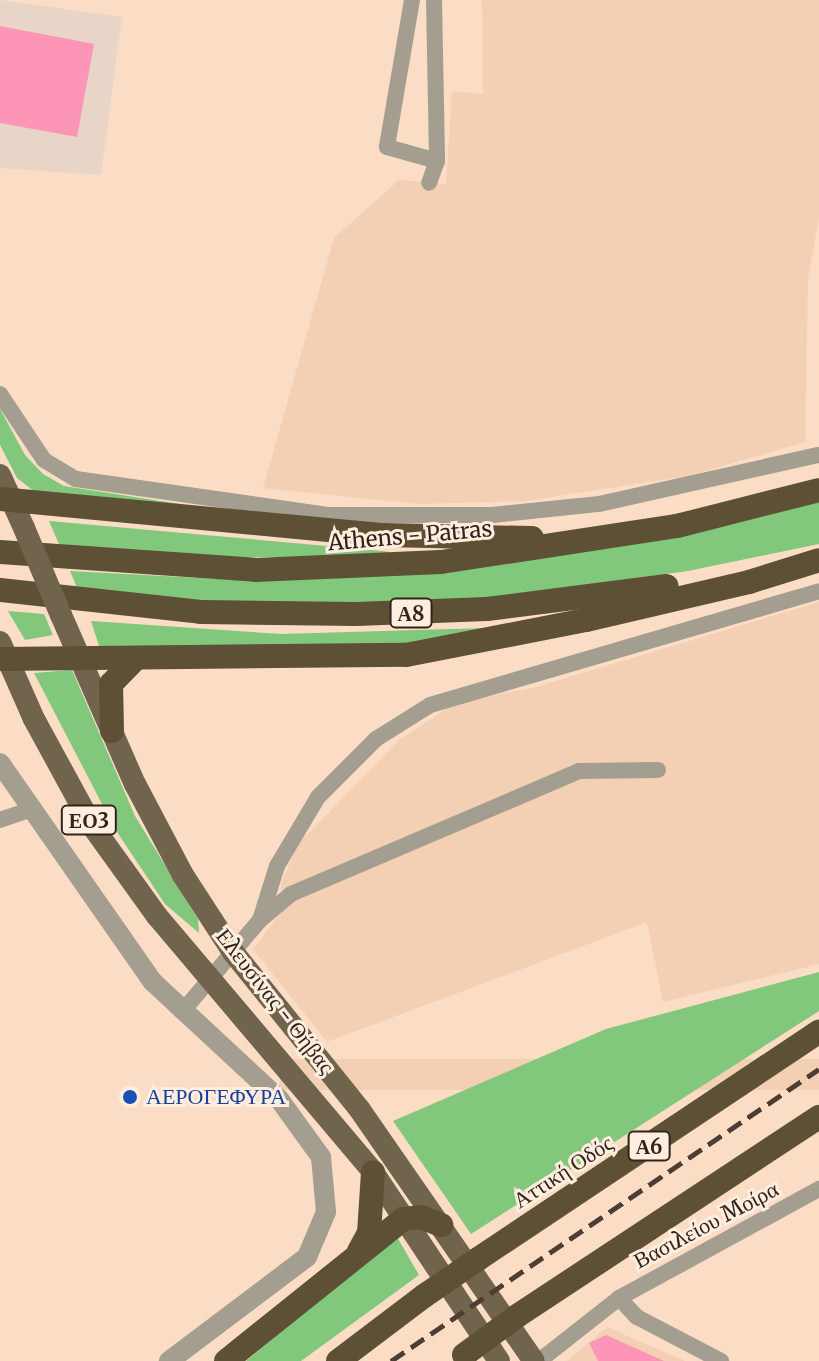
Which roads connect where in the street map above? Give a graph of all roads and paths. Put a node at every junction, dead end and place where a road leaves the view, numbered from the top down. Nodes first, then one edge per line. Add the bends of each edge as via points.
1 (412, 0) edge
2 (434, 0) edge
3 (437, 161) junction
4 (429, 183) dead end
5 (0, 394) edge
6 (819, 455) edge
7 (0, 475) edge
8 (819, 490) edge
9 (6, 499) edge
10 (619, 537) junction
11 (0, 552) edge
12 (819, 558) edge
13 (0, 590) edge
14 (819, 591) edge
15 (3, 654) edge
16 (80, 658) junction
17 (136, 658) junction
18 (112, 731) junction
19 (0, 763) edge
20 (658, 770) dead end
21 (34, 808) junction
22 (0, 820) edge
23 (260, 920) junction
24 (233, 952) junction
25 (211, 978) junction
26 (182, 1012) junction
27 (819, 1032) edge
28 (819, 1117) edge
29 (373, 1172) junction
30 (819, 1189) edge
31 (403, 1219) junction
32 (441, 1225) junction
33 (358, 1252) junction
34 (619, 1298) junction
35 (460, 1358) edge
36 (169, 1361) edge
37 (226, 1361) edge
38 (338, 1361) edge
39 (499, 1361) edge
40 (537, 1361) edge
41 (721, 1361) edge

1 - 3 street via 387,147
2 - 3 street
3 - 4 street
5 - 6 street via 44,460 76,479 329,515 492,515 599,504
7 - 9 main road, ΕΟ3
8 - 10 highway, Athens - Patras / Α8
9 - 10 highway via 383,535
9 - 16 main road, Ελευσίνας - Θήβας / ΕΟ3, bridge via 24,528
10 - 11 highway, Athens - Patras / Α8 via 441,562 309,570 147,567
12 - 13 highway, Α8 via 625,593 444,612 201,612
12 - 17 highway via 689,596 406,655
14 - 23 street via 430,705 376,739 318,797 277,866
15 - 16 highway
15 - 25 main road, Ελευσίνας - Θήβας / ΕΟ3 via 93,827 157,916
16 - 17 highway
16 - 18 main road, Ελευσίνας - Θήβας / ΕΟ3
17 - 18 highway via 111,684
18 - 24 main road, Ελευσίνας - Θήβας / ΕΟ3 via 156,827
19 - 21 street
20 - 23 street via 579,771 291,894
21 - 22 street
21 - 26 street via 153,982
23 - 24 street
24 - 25 street
24 - 32 main road, Ελευσίνας - Θήβας / ΕΟ3 via 360,1110
25 - 26 street
25 - 29 main road, Ελευσίνας - Θήβας / ΕΟ3
26 - 36 street via 279,1099 309,1134 327,1185 319,1236 307,1257
27 - 38 highway, Αττική Οδός / Α6, bridge via 478,1259
28 - 35 highway, bridge
29 - 31 main road, Ελευσίνας - Θήβας / ΕΟ3
29 - 33 highway via 369,1233
30 - 34 street, Βασιλείου Μοίρα
31 - 32 highway via 421,1217
31 - 33 highway
31 - 39 main road, Ελευσίνας - Θήβας / ΕΟ3
32 - 40 main road, Ελευσίνας - Θήβας / ΕΟ3
33 - 37 highway
34 - 40 street, Βασιλείου Μοίρα
34 - 41 street via 637,1317

